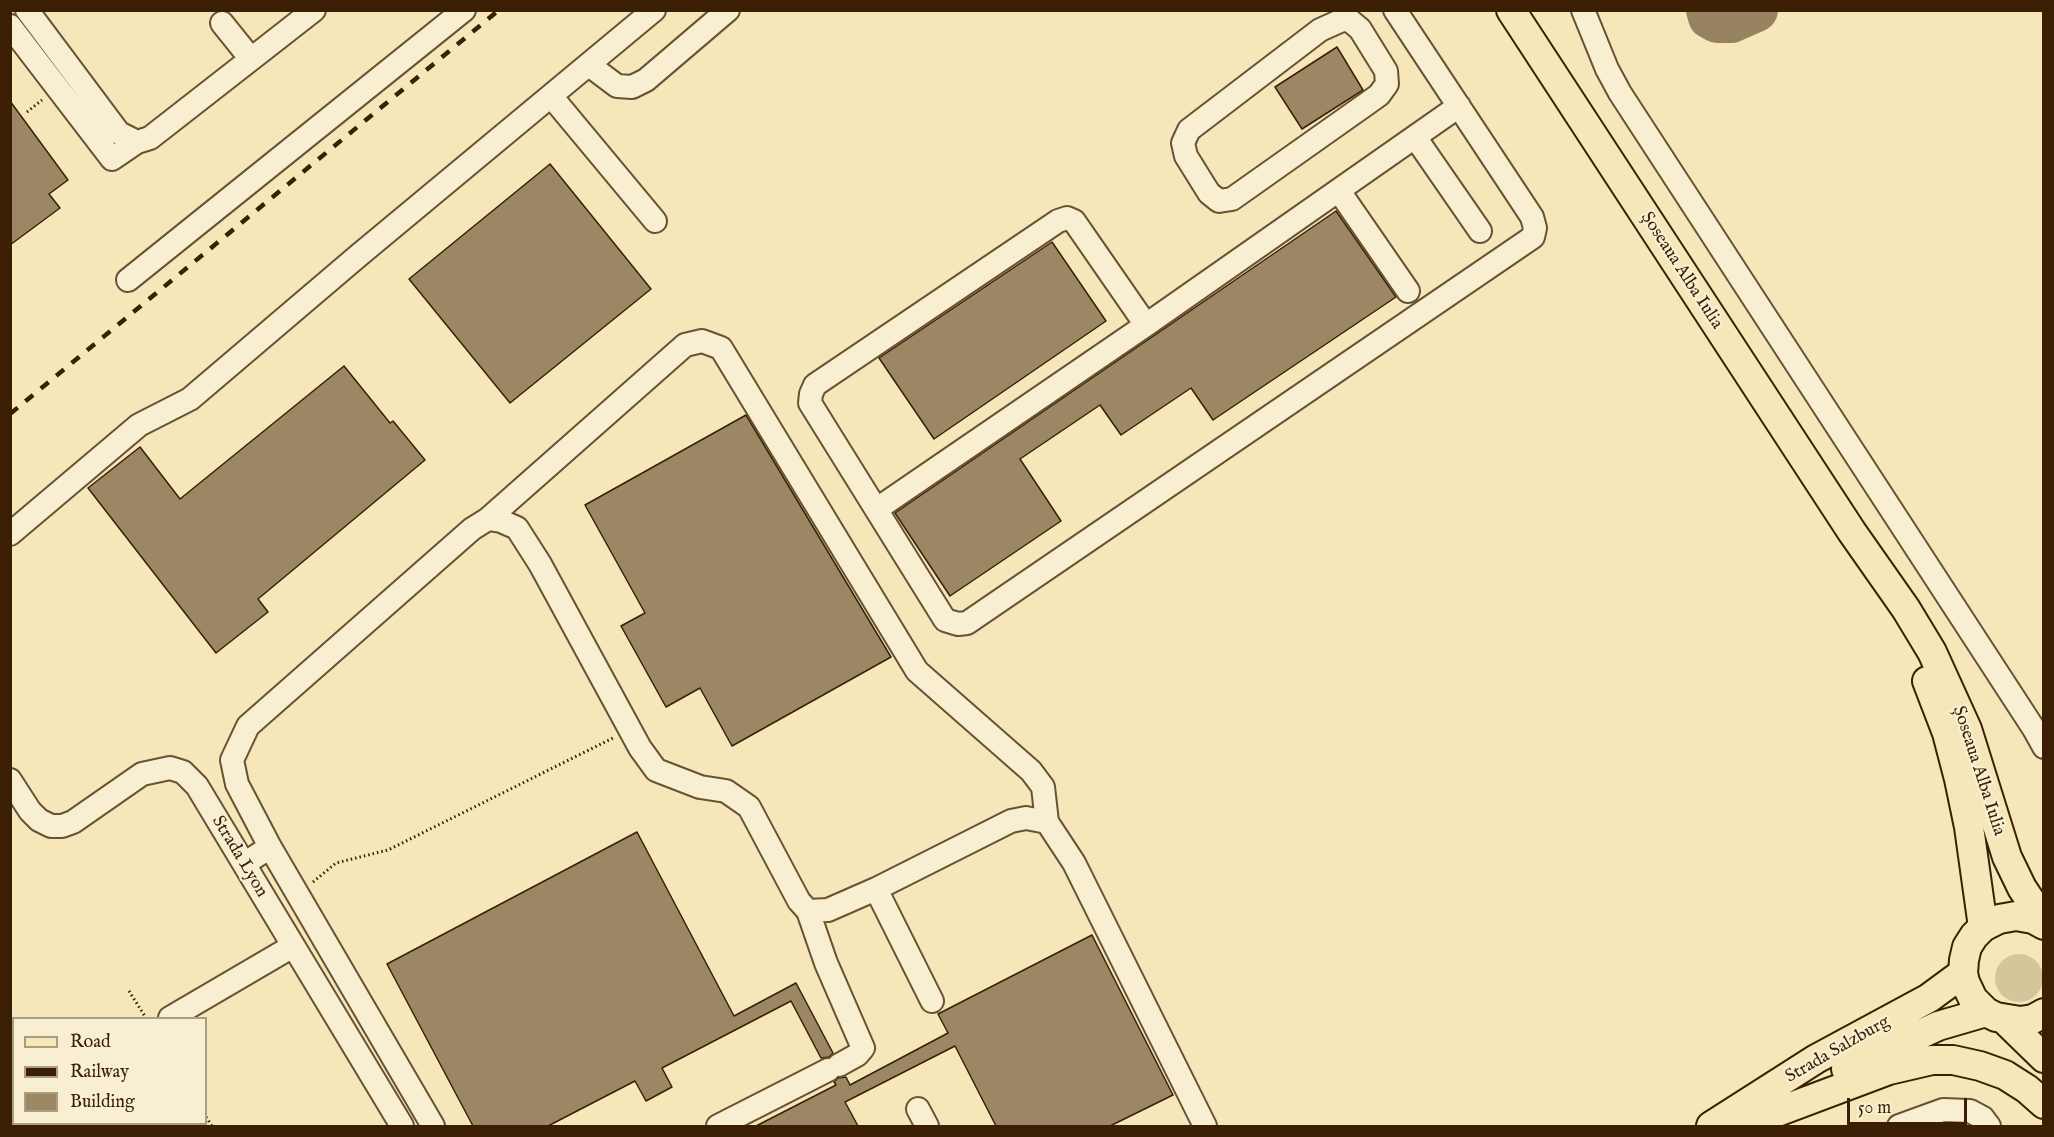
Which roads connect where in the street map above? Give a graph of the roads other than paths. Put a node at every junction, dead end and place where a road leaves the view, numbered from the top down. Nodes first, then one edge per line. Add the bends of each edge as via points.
1 (27, 10) edge
2 (314, 10) edge
3 (464, 10) edge
4 (654, 10) edge
5 (728, 10) edge
6 (1511, 10) edge
7 (1583, 10) edge
8 (1399, 12) edge
9 (224, 14) edge
10 (10, 26) edge
11 (1360, 29) junction
12 (251, 59) junction
13 (589, 65) junction
14 (551, 96) junction
15 (1459, 106) junction
16 (1415, 137) junction
17 (137, 142) junction
18 (1339, 190) junction
19 (655, 221) dead end
20 (1480, 231) dead end
21 (128, 280) dead end
22 (1408, 291) dead end
23 (1146, 325) junction
24 (877, 509) junction
25 (488, 519) junction
26 (1852, 532) junction
27 (10, 534) edge
28 (2043, 747) edge
29 (10, 780) edge
30 (1047, 822) junction
31 (270, 847) junction
32 (244, 864) junction
33 (876, 889) junction
34 (808, 911) junction
35 (2043, 923) edge
36 (1983, 927) junction
37 (292, 945) junction
38 (1963, 973) junction
39 (932, 1001) dead end
40 (2043, 1013) edge
41 (1996, 1016) junction
42 (172, 1017) edge
43 (2043, 1058) edge
44 (2043, 1104) edge
45 (1946, 1118) edge
46 (394, 1124) edge
47 (433, 1126) edge
48 (718, 1126) edge
49 (1205, 1126) edge
50 (1712, 1126) edge
51 (1725, 1126) edge
52 (1740, 1126) edge
53 (1903, 1126) edge
54 (1989, 1126) edge

1 - 17 street via 119,133
2 - 12 street
3 - 21 street
4 - 13 street
5 - 13 street via 646,80 632,87 618,86
6 - 26 main road, Șoseaua Alba Iulia
7 - 28 street via 1620,93
8 - 11 street
8 - 15 street
9 - 12 street
10 - 17 street via 112,159
11 - 11 street via 1348,20 1320,30 1189,130 1183,143 1186,156 1209,193 1219,201 1232,199 1379,94 1387,84 1386,71
12 - 17 street via 150,138
13 - 14 street
14 - 19 street
14 - 27 street via 190,399 139,425
15 - 16 street
15 - 24 street via 1533,217 1533,237 967,623 945,620
16 - 18 street
16 - 20 street
18 - 22 street
18 - 23 street
23 - 24 street
23 - 24 street via 1074,221 1067,218 815,385 810,403
25 - 30 street via 685,345 702,341 721,348 917,671 1031,771 1043,787
25 - 31 street via 248,726 232,760 237,784
25 - 34 street via 517,528 656,770 700,788 726,791 749,807
26 - 35 main road, Șoseaua Alba Iulia via 1932,652 1967,729 2007,857
26 - 36 main road, Șoseaua Alba Iulia via 1905,633 1947,733 1969,827
29 - 32 street, Strada Lyon via 39,820 62,826 142,774 170,768 183,772 197,786
30 - 33 street via 1026,818 1011,821
30 - 49 street via 1074,863
31 - 32 street
31 - 47 street
32 - 37 street, Strada Lyon
33 - 34 street via 828,910
33 - 39 street
34 - 48 street via 863,1048 857,1055
35 - 36 main road via 2016,916
36 - 38 main road via 1967,948
37 - 42 street
37 - 46 street, Strada Lyon
38 - 41 main road via 1973,999
38 - 50 main road, Strada Salzburg via 1929,998 1816,1059
40 - 41 main road, Strada Salzburg via 2019,1021
41 - 43 main road
41 - 51 main road, Strada Salzburg via 1955,1019
44 - 52 main road via 2005,1075 1953,1060 1932,1060 1889,1070
45 - 53 street
45 - 54 street via 1970,1111

